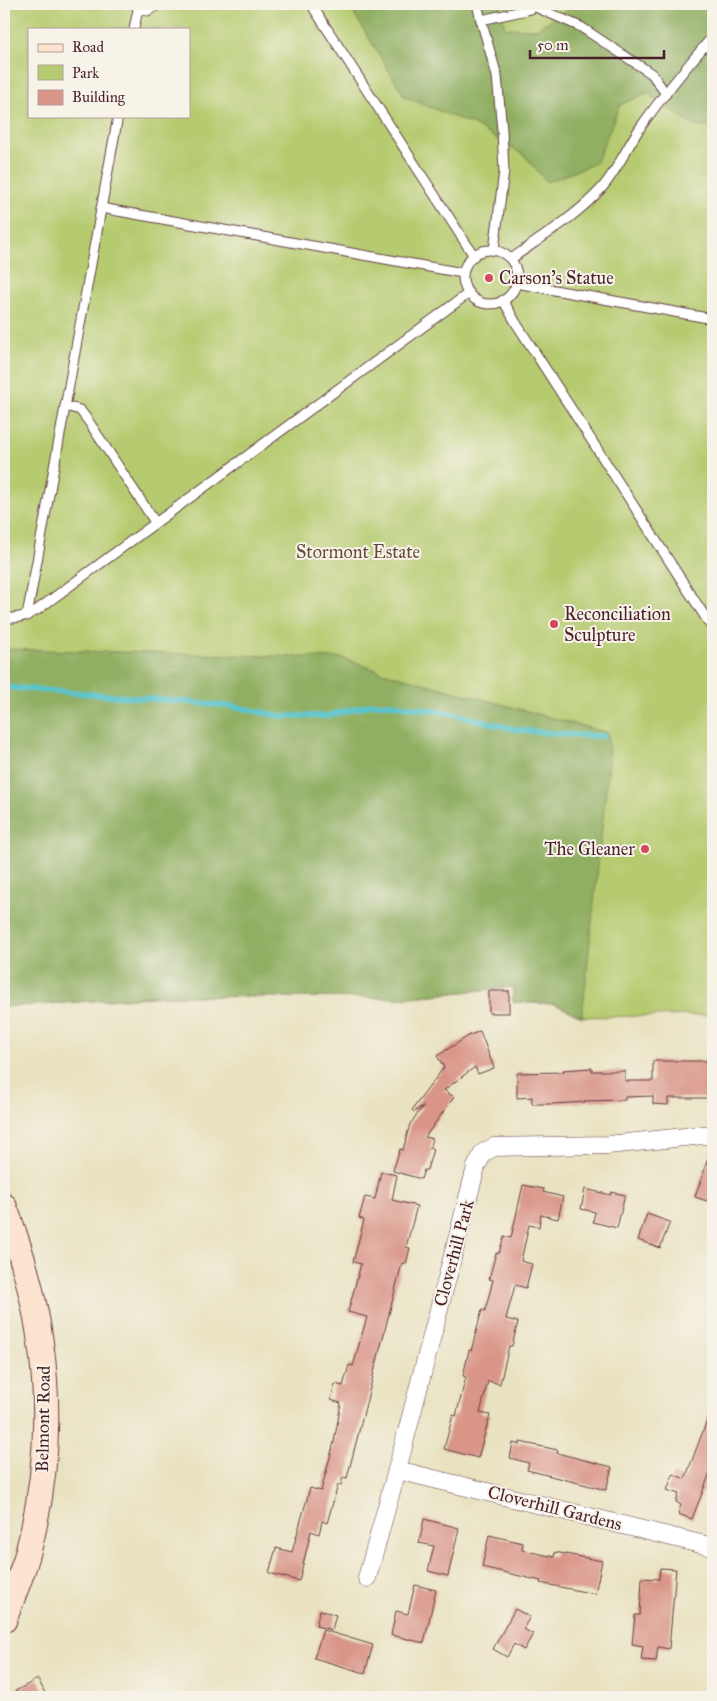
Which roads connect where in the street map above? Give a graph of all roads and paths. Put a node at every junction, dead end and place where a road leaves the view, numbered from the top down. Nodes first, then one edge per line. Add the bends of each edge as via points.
1 (160, 4) edge
2 (311, 4) edge
3 (478, 4) edge
4 (534, 5) edge
5 (138, 6) edge
6 (480, 20) junction
7 (134, 28) edge
8 (713, 36) edge
9 (666, 94) junction
10 (118, 118) edge
11 (101, 208) junction
12 (494, 250) junction
13 (474, 256) junction
14 (511, 259) junction
15 (463, 273) junction
16 (516, 283) junction
17 (468, 293) junction
18 (503, 300) junction
19 (713, 318) edge
20 (65, 406) junction
21 (156, 522) junction
22 (27, 616) junction
23 (4, 618) edge
24 (713, 629) edge
25 (713, 1134) edge
26 (6, 1219) edge
27 (397, 1470) junction
28 (713, 1547) edge
29 (367, 1578) dead end
30 (4, 1620) edge

1 - 5 lane via 147,11
2 - 13 lane
3 - 6 lane
4 - 6 lane via 527,10
4 - 9 lane via 582,27 652,74
5 - 7 lane
6 - 12 lane via 497,76 502,130 504,171
8 - 9 lane
9 - 14 lane via 641,126 611,176 589,202
10 - 11 lane
11 - 15 lane
11 - 20 lane
12 - 13 lane
12 - 14 lane
13 - 15 lane
14 - 16 lane
15 - 17 lane
16 - 18 lane via 510,295
16 - 19 lane
17 - 18 lane via 489,304
17 - 21 lane
18 - 24 lane
20 - 21 lane via 80,410
20 - 22 lane
21 - 22 lane
22 - 23 lane
25 - 27 street, Cloverhill Park via 608,1145 494,1147 483,1153 476,1167
26 - 30 main road, Belmont Road via 31,1289 43,1352 46,1405 40,1499 28,1553
27 - 28 street, Cloverhill Gardens
27 - 29 street, Cloverhill Park

